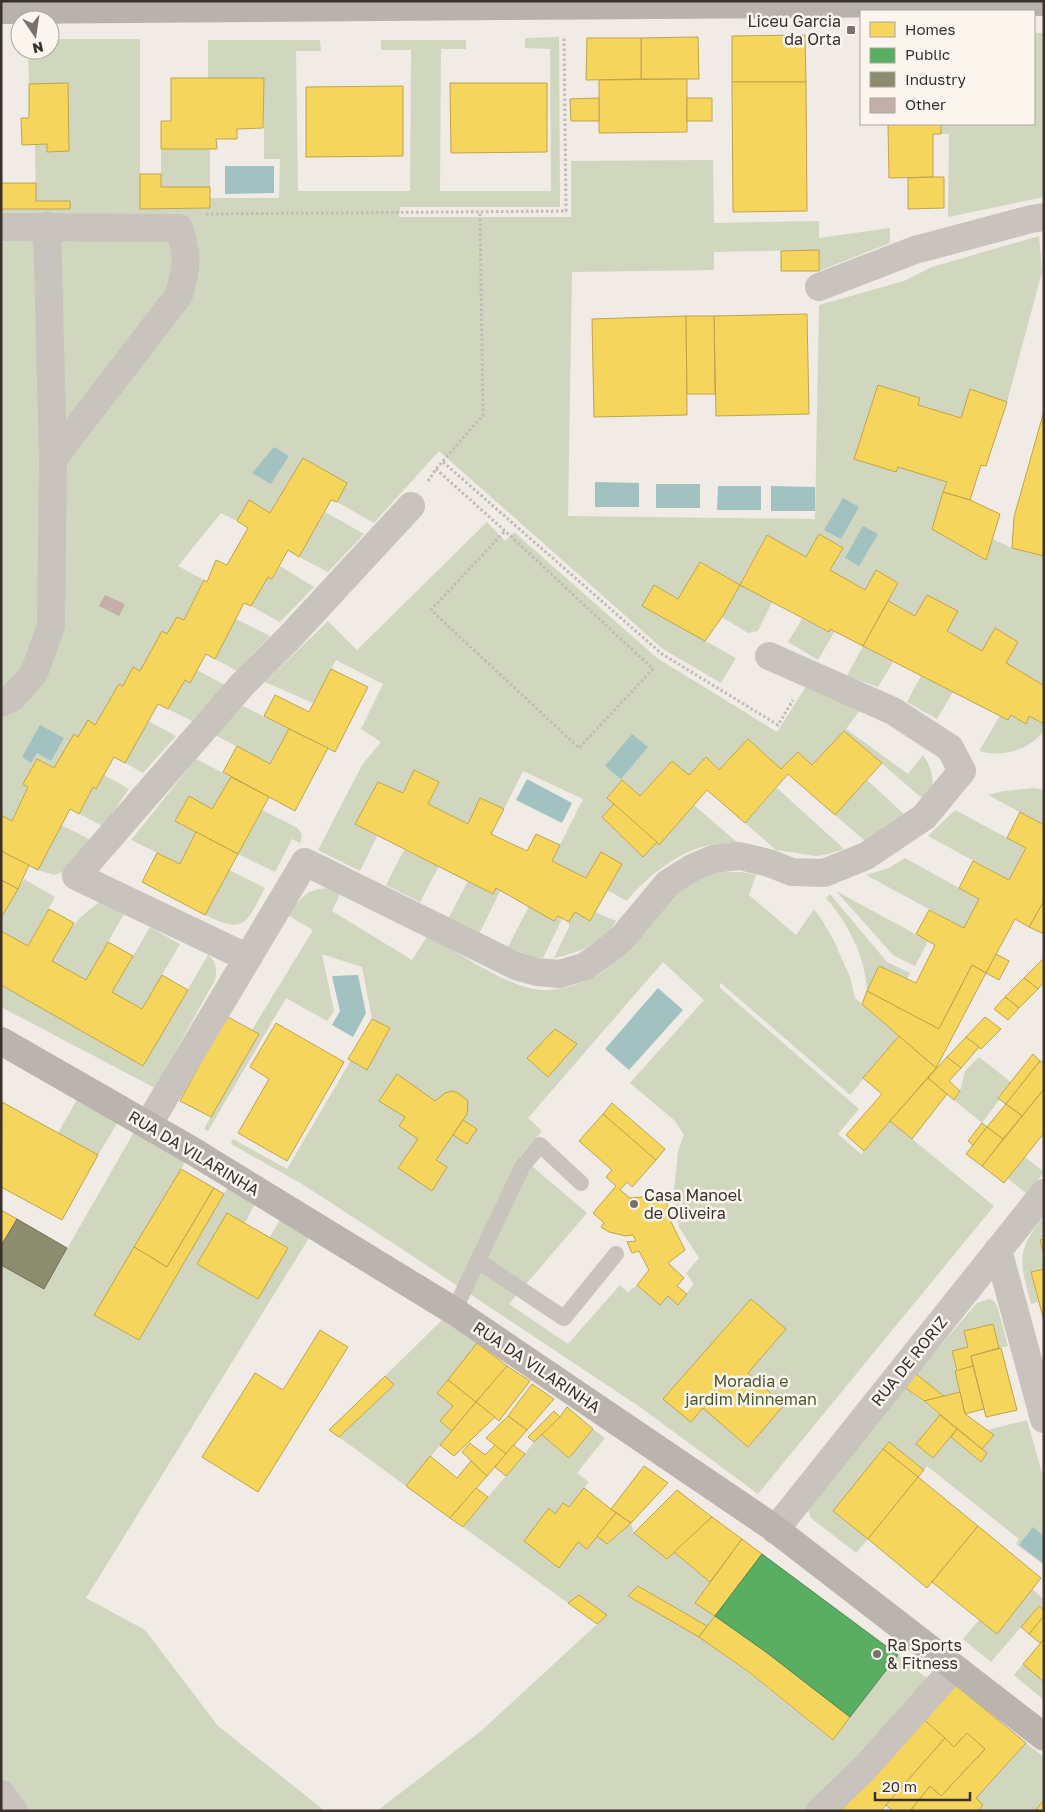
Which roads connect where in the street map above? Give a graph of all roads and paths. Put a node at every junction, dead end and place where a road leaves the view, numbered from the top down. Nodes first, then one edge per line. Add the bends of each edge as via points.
1 (1044, 2) edge
2 (1, 10) edge
3 (564, 37) dead end
4 (480, 212) junction
5 (1044, 217) edge
6 (1, 226) edge
7 (47, 226) junction
8 (179, 228) junction
9 (819, 287) dead end
10 (53, 459) junction
11 (443, 462) junction
12 (436, 469) junction
13 (412, 506) joint
14 (505, 531) junction
15 (769, 656) dead end
16 (810, 673) junction
17 (1, 703) edge
18 (248, 958) junction
19 (6, 1049) edge
20 (148, 1125) junction
21 (581, 1183) dead end
22 (1044, 1193) edge
23 (998, 1250) junction
24 (616, 1254) dead end
25 (478, 1261) junction
26 (454, 1311) junction
27 (1044, 1419) edge
28 (775, 1530) junction
29 (954, 1668) junction
30 (1044, 1737) edge
31 (1, 1794) edge
32 (14, 1811) edge
33 (820, 1811) edge

1 - 2 main road
3 - 4 path via 566,212
4 - 8 path via 202,214
4 - 11 path via 483,415
5 - 9 street via 933,245
6 - 7 street
7 - 8 street
7 - 10 street
8 - 10 street via 186,249 179,295
10 - 17 street via 51,626 34,673 12,698
11 - 12 path
11 - 16 path via 662,654 778,725
12 - 13 path
12 - 14 path
13 - 18 street via 242,685 76,876
14 - 14 path via 653,669 579,748 431,610
15 - 16 street
16 - 18 street via 893,711 950,748 962,771 924,817 866,856 824,873 792,872 740,856 713,859 668,883 623,937 604,954 584,968 558,974 516,966 305,862
18 - 20 street
19 - 20 street, RUA DA VILARINHA
20 - 26 street, RUA DA VILARINHA
21 - 25 lane via 540,1144 522,1167
22 - 23 street, RUA DE RORIZ
23 - 27 street
23 - 28 street, RUA DE RORIZ
24 - 25 lane via 564,1318
25 - 26 lane
26 - 28 street, RUA DA VILARINHA
28 - 29 street, RUA DA VILARINHA
29 - 30 street, RUA DA VILARINHA
29 - 33 street via 864,1769
31 - 32 street

